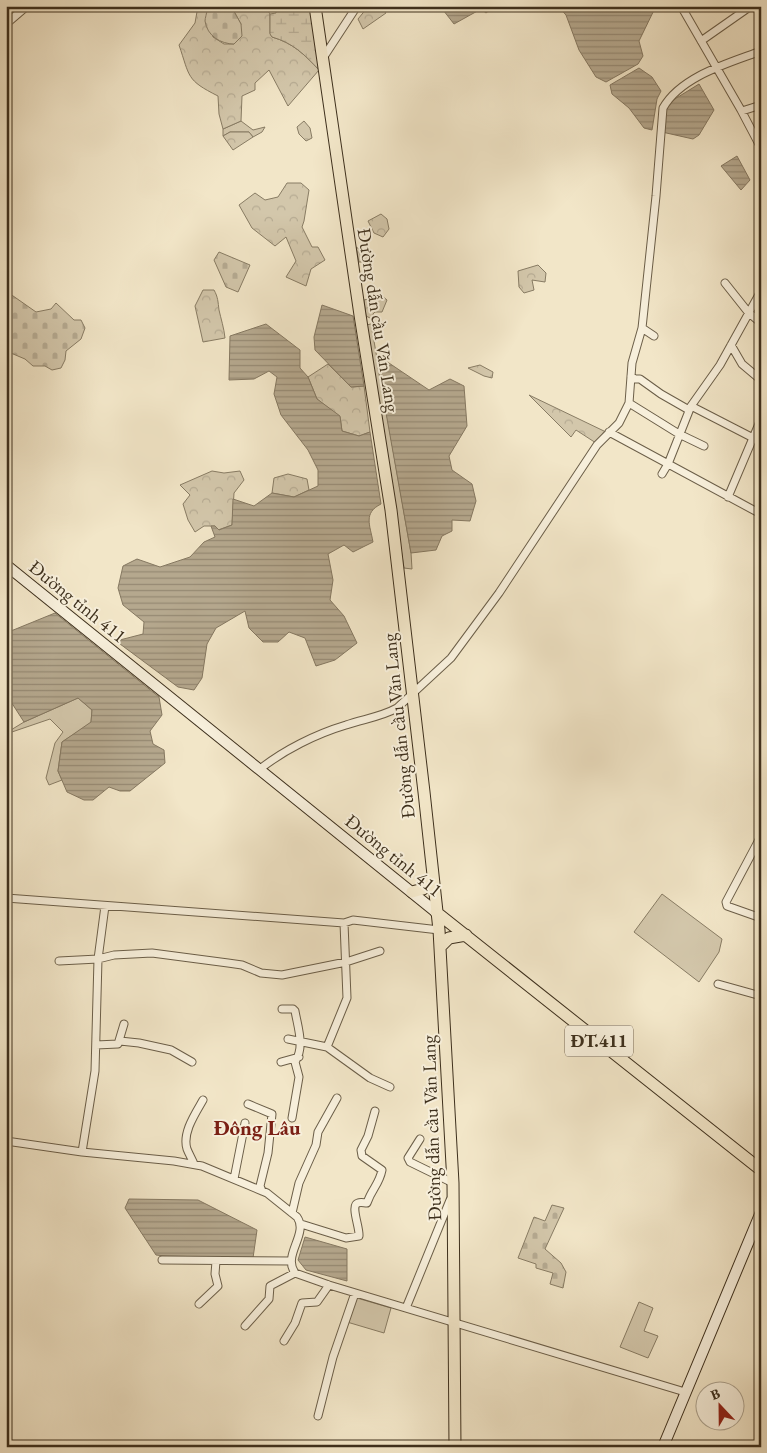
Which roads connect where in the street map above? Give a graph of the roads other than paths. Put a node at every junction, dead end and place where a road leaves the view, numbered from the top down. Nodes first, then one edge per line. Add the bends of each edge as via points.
1 (26, 6) edge
2 (315, 6) edge
3 (357, 6) edge
4 (681, 6) edge
5 (751, 6) edge
6 (8, 20) edge
7 (700, 41) junction
8 (761, 51) edge
9 (323, 59) junction
10 (716, 68) junction
11 (761, 105) edge
12 (742, 111) junction
13 (761, 148) edge
14 (724, 283) dead end
15 (761, 291) edge
16 (748, 312) junction
17 (761, 323) edge
18 (642, 328) junction
19 (654, 336) dead end
20 (731, 346) junction
21 (631, 376) junction
22 (761, 380) edge
23 (629, 403) junction
24 (690, 408) junction
25 (761, 419) edge
26 (609, 432) junction
27 (679, 434) junction
28 (753, 439) junction
29 (761, 442) edge
30 (704, 446) dead end
31 (668, 464) junction
32 (662, 474) dead end
33 (728, 497) junction
34 (760, 511) edge
35 (757, 521) dead end
36 (6, 565) edge
37 (413, 694) junction
38 (260, 769) junction
39 (761, 836) edge
40 (432, 879) junction
41 (412, 892) junction
42 (6, 898) edge
43 (105, 906) junction
44 (436, 912) junction
45 (761, 918) edge
46 (344, 923) junction
47 (438, 930) junction
48 (466, 935) junction
49 (440, 947) junction
50 (380, 951) dead end
51 (98, 959) junction
52 (59, 961) dead end
53 (346, 962) junction
54 (718, 984) dead end
55 (761, 996) edge
56 (282, 1009) dead end
57 (124, 1024) dead end
58 (288, 1039) dead end
59 (120, 1041) junction
60 (301, 1041) junction
61 (96, 1045) junction
62 (327, 1047) junction
63 (299, 1057) junction
64 (192, 1062) dead end
65 (281, 1062) dead end
66 (390, 1087) dead end
67 (337, 1098) dead end
68 (203, 1100) dead end
69 (248, 1104) dead end
70 (375, 1111) dead end
71 (292, 1118) dead end
72 (245, 1123) dead end
73 (420, 1139) dead end
74 (6, 1141) edge
75 (82, 1152) junction
76 (194, 1164) junction
77 (761, 1170) edge
78 (234, 1179) junction
79 (453, 1189) junction
80 (262, 1190) junction
81 (292, 1212) junction
82 (761, 1212) edge
83 (301, 1224) junction
84 (162, 1260) dead end
85 (216, 1261) junction
86 (291, 1262) junction
87 (295, 1273) junction
88 (329, 1286) junction
89 (354, 1293) junction
90 (199, 1304) dead end
91 (406, 1308) junction
92 (455, 1322) junction
93 (244, 1326) dead end
94 (284, 1341) dead end
95 (685, 1392) junction
96 (318, 1416) dead end
97 (455, 1447) edge
98 (663, 1447) edge

1 - 6 street
2 - 9 main road, Đường dẫn cầu Văn Lang
3 - 9 street
4 - 7 street
5 - 7 street
7 - 10 street
8 - 10 street
9 - 37 main road, Đường dẫn cầu Văn Lang via 391,510
10 - 12 street
10 - 18 street via 686,84 668,99 663,108
11 - 12 street
12 - 13 street
14 - 16 street
15 - 16 street
16 - 17 street
16 - 20 street
18 - 19 street
18 - 21 street
20 - 22 street via 742,364
20 - 24 street
21 - 23 street
21 - 24 street
23 - 26 street via 619,423
23 - 27 street
24 - 27 street
24 - 28 street
25 - 28 street
26 - 31 street
26 - 37 street via 451,658
27 - 30 street
27 - 31 street
28 - 29 street
28 - 33 street
31 - 32 street
31 - 33 street
33 - 34 street
34 - 35 street
36 - 38 main road, Đường tỉnh 411 / ĐT.411
37 - 38 street via 388,713 336,728 282,752
37 - 40 main road, Đường dẫn cầu Văn Lang
38 - 41 main road, Đường tỉnh 411 / ĐT.411
39 - 45 street via 726,904
40 - 41 main road via 423,889
40 - 44 main road, Đường dẫn cầu Văn Lang
41 - 44 main road, Đường tỉnh 411 / ĐT.411
42 - 43 street
43 - 46 street
43 - 51 street
44 - 47 main road, Đường dẫn cầu Văn Lang
44 - 48 main road, Đường tỉnh 411 / ĐT.411
46 - 47 street via 353,920
46 - 53 street
47 - 49 main road, Đường dẫn cầu Văn Lang
48 - 49 main road via 449,938
48 - 77 main road, Đường tỉnh 411 / ĐT.411
49 - 79 main road, Đường dẫn cầu Văn Lang
50 - 53 street
51 - 52 street
51 - 53 street via 152,953 228,962 261,973 282,975
51 - 61 street
53 - 62 street via 347,998
54 - 55 street
56 - 60 street via 295,1011
57 - 59 street
58 - 60 street
59 - 61 street via 116,1045
59 - 64 street via 171,1050
60 - 62 street
60 - 63 street
61 - 75 street
62 - 66 street via 370,1078
63 - 65 street
63 - 71 street via 295,1062 299,1077
67 - 81 street via 317,1134
68 - 76 street via 186,1138
69 - 80 street via 272,1114 260,1186
70 - 83 street via 361,1153 382,1170 368,1201 355,1205 359,1236 346,1238
72 - 78 street
73 - 79 street via 408,1158 410,1162
74 - 75 street
75 - 76 street
76 - 78 street
78 - 80 street
79 - 91 street
79 - 92 main road, Đường dẫn cầu Văn Lang
80 - 81 street
81 - 83 street
82 - 95 main road
83 - 86 street
84 - 85 street
85 - 86 street
85 - 90 street via 218,1286
86 - 87 street
87 - 88 street
87 - 93 street via 270,1286 269,1298
88 - 89 street
88 - 94 street via 317,1302 302,1303
89 - 91 street
89 - 96 street
91 - 92 street
92 - 95 street
92 - 97 main road, Đường dẫn cầu Văn Lang
95 - 98 main road

